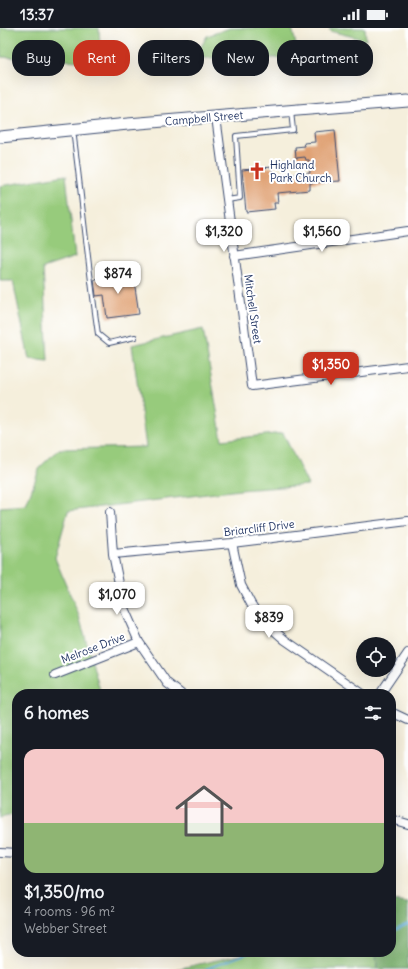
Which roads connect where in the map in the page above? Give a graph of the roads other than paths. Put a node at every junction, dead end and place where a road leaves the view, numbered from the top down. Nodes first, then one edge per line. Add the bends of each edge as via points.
1 (408, 101) edge
2 (291, 110) junction
3 (216, 117) junction
4 (73, 130) junction
5 (0, 137) edge
6 (227, 200) junction
7 (408, 231) edge
8 (234, 256) junction
9 (135, 337) dead end
10 (408, 366) edge
11 (110, 512) dead end
12 (408, 521) edge
13 (232, 543) junction
14 (113, 554) junction
15 (138, 642) junction
16 (408, 653) edge
17 (55, 675) dead end
18 (174, 689) edge
19 (356, 689) edge
20 (383, 689) edge
21 (396, 714) edge
22 (408, 720) edge
23 (396, 820) edge
24 (408, 824) edge
25 (0, 852) edge
26 (12, 853) edge

1 - 2 main road, Campbell Street
2 - 3 main road, Campbell Street
2 - 6 lane via 293,130 236,136 240,198
3 - 4 main road, Campbell Street
3 - 6 street, Mitchell Street
4 - 5 main road, Campbell Street
4 - 9 lane via 98,334 109,342
6 - 8 street, Mitchell Street
7 - 8 street
8 - 10 street, Mitchell Street via 252,386
11 - 14 street
12 - 13 street, Briarcliff Drive
13 - 14 street, Briarcliff Drive
13 - 19 street via 241,585 262,620 284,640
14 - 15 street via 124,608
15 - 17 street, Melrose Drive
15 - 18 street via 167,684
16 - 20 street
21 - 22 street
23 - 24 street
25 - 26 street

